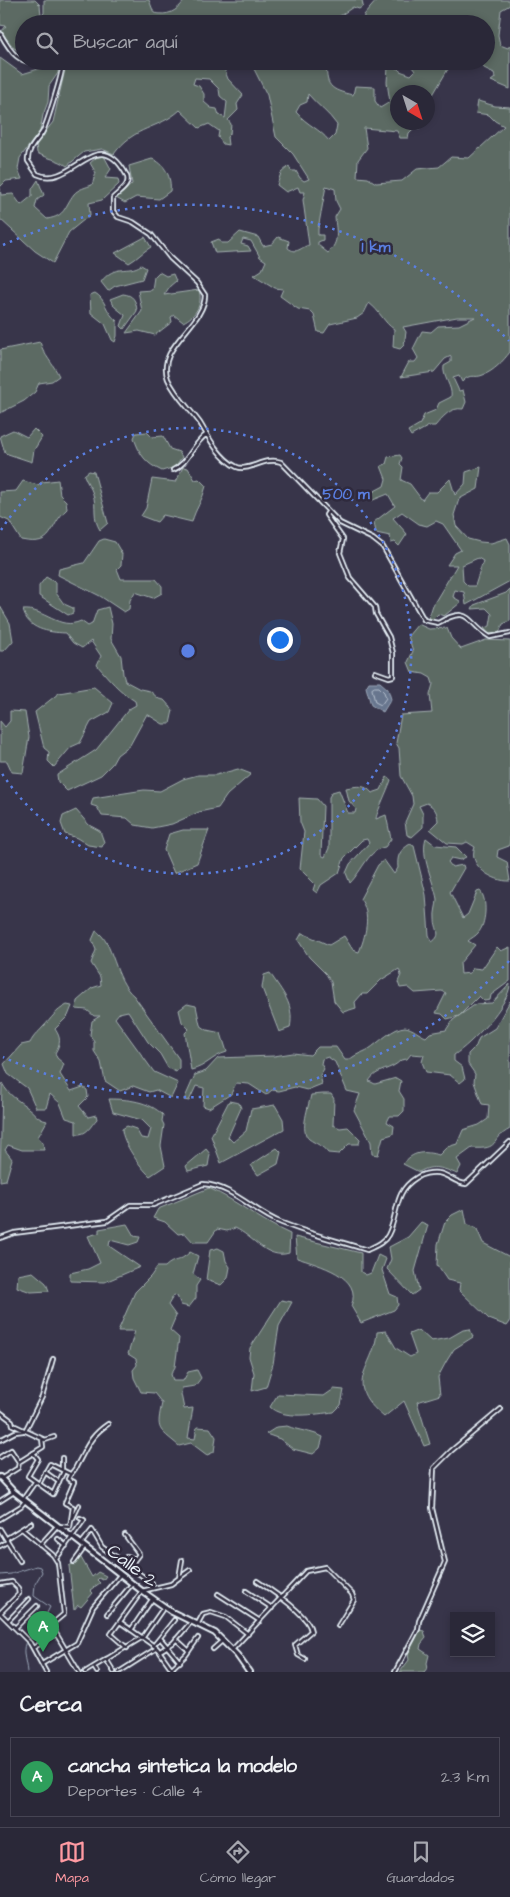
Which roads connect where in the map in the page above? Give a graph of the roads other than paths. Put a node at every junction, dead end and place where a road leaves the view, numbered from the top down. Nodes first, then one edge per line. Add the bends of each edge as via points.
1 (0, 33) edge
2 (15, 55) edge
3 (63, 70) edge
4 (207, 434) junction
5 (173, 470) dead end
6 (328, 512) junction
7 (510, 633) edge
8 (376, 672) dead end
9 (510, 1142) edge
10 (0, 1238) edge
11 (53, 1359) dead end
12 (501, 1409) dead end
13 (0, 1412) edge
14 (108, 1424) dead end
15 (25, 1432) junction
16 (54, 1437) dead end
17 (42, 1439) junction
18 (0, 1440) edge
19 (33, 1453) junction
20 (0, 1457) edge
21 (62, 1458) dead end
22 (19, 1462) junction
23 (62, 1471) junction
24 (45, 1472) junction
25 (70, 1474) junction
26 (0, 1478) edge
27 (36, 1482) junction
28 (59, 1482) junction
29 (39, 1484) junction
30 (14, 1492) junction
31 (24, 1500) junction
32 (0, 1501) edge
33 (79, 1504) dead end
34 (0, 1518) edge
35 (80, 1518) dead end
36 (72, 1519) junction
37 (31, 1523) dead end
38 (56, 1526) junction
39 (0, 1529) edge
40 (22, 1529) junction
41 (125, 1535) dead end
42 (73, 1538) junction
43 (58, 1539) dead end
44 (7, 1540) junction
45 (80, 1544) junction
46 (40, 1545) junction
47 (0, 1546) edge
48 (66, 1546) junction
49 (85, 1547) junction
50 (127, 1556) dead end
51 (56, 1559) junction
52 (20, 1560) dead end
53 (135, 1560) junction
54 (182, 1560) dead end
55 (74, 1562) dead end
56 (130, 1566) junction
57 (190, 1570) dead end
58 (120, 1575) junction
59 (179, 1578) junction
60 (257, 1581) dead end
61 (0, 1584) edge
62 (132, 1584) junction
63 (152, 1588) junction
64 (142, 1591) junction
65 (246, 1591) dead end
66 (218, 1594) dead end
67 (282, 1597) junction
68 (153, 1598) junction
69 (29, 1599) dead end
70 (37, 1606) dead end
71 (164, 1606) junction
72 (272, 1608) junction
73 (0, 1613) edge
74 (107, 1614) dead end
75 (48, 1620) dead end
76 (174, 1620) dead end
77 (8, 1621) junction
78 (260, 1621) junction
79 (120, 1622) junction
80 (190, 1622) junction
81 (51, 1625) junction
82 (197, 1625) junction
83 (338, 1626) dead end
84 (15, 1628) junction
85 (131, 1630) junction
86 (56, 1634) junction
87 (248, 1634) junction
88 (143, 1637) junction
89 (160, 1638) junction
90 (198, 1638) dead end
91 (176, 1639) junction
92 (223, 1640) junction
93 (154, 1645) junction
94 (168, 1647) junction
95 (33, 1648) junction
96 (127, 1648) junction
97 (213, 1649) dead end
98 (66, 1650) junction
99 (158, 1650) junction
100 (232, 1650) junction
101 (189, 1651) junction
102 (106, 1659) junction
103 (305, 1659) dead end
104 (180, 1662) junction
105 (42, 1664) junction
106 (94, 1666) junction
107 (172, 1668) junction
108 (46, 1672) edge
109 (79, 1672) edge
110 (85, 1672) edge
111 (97, 1672) edge
112 (114, 1672) edge
113 (118, 1672) edge
114 (174, 1672) edge
115 (249, 1672) edge
116 (395, 1672) edge

1 - 2 street
3 - 4 street via 43,132 31,148 28,161 37,174 50,176 104,152 112,156 126,173 129,180 113,198 113,211 118,217 151,234 205,295 203,309 174,348 166,365 169,380
4 - 5 street via 196,441
4 - 6 street via 238,468 268,460 281,462
6 - 7 street via 340,523 383,547 424,620 438,623 450,616 462,615 468,616 490,637
6 - 8 street via 328,521 342,536 340,553 350,578 375,607 390,642 393,676
9 - 10 street via 466,1184 438,1173 421,1175 411,1181 397,1200 388,1235 384,1241 367,1250 282,1224 212,1184 196,1186 153,1205 130,1206 108,1220 14,1233
11 - 15 street via 42,1397
12 - 116 street via 434,1468 432,1508 444,1562 418,1629
13 - 15 street
14 - 25 street via 96,1431
15 - 17 street
15 - 18 street via 15,1432
16 - 17 street
17 - 19 street via 43,1447
19 - 22 street
19 - 27 street via 38,1459 28,1476
20 - 22 street via 11,1450
21 - 23 street
22 - 26 street via 18,1468
23 - 24 street via 50,1464
23 - 25 street
23 - 28 street
24 - 28 street
24 - 29 street
25 - 36 street via 68,1479 74,1482 65,1503 73,1507
26 - 30 street, Calle 2
27 - 29 street
27 - 31 street
28 - 29 street via 53,1494
30 - 31 street, Calle 2
30 - 32 street
31 - 34 street via 21,1506
31 - 38 street, Calle 2
33 - 36 street
35 - 42 street via 84,1520
36 - 38 street via 70,1527
37 - 40 street
38 - 42 street, Calle 2
38 - 46 street
39 - 44 street
40 - 44 street
40 - 46 street
41 - 53 street via 139,1554
42 - 45 street, Calle 2
42 - 48 street
43 - 48 street
44 - 47 street
44 - 52 street
45 - 49 street, Calle 2
45 - 56 street, Calle 2 via 92,1530 102,1547
46 - 51 street
48 - 51 street
49 - 55 street
49 - 58 street, Calle 2
50 - 53 street
51 - 81 street via 60,1568 64,1614
53 - 56 street
54 - 59 street
56 - 63 street, Calle 2 via 152,1583
57 - 59 street
58 - 62 street, Calle 2
58 - 98 street via 92,1607 77,1643
59 - 63 street via 171,1584
60 - 67 street
61 - 73 street via 12,1582 19,1594
62 - 64 street, Calle 2
62 - 74 street
63 - 64 street
64 - 68 street, Calle 2
64 - 79 street
65 - 72 street
66 - 78 street
67 - 72 street
67 - 83 street via 302,1574 325,1567 354,1600
67 - 103 street via 310,1627 308,1634 295,1645 298,1655
68 - 71 street, Calle 2
68 - 85 street
69 - 77 street
70 - 84 street
71 - 80 street, Calle 2
71 - 88 street
72 - 78 street
73 - 77 street
75 - 81 street
76 - 89 street
77 - 84 street
78 - 87 street
79 - 85 street
79 - 96 street via 111,1634
80 - 82 street, Calle 2
80 - 91 street
81 - 86 street
82 - 87 street via 203,1614 211,1612 226,1617
82 - 92 street, Calle 2
84 - 95 street
85 - 88 street
86 - 95 street
86 - 98 street
87 - 100 street
88 - 93 street
88 - 96 street
89 - 93 street
89 - 94 street
90 - 101 street
91 - 94 street
91 - 101 street
92 - 97 street
92 - 100 street, Calle 2
93 - 99 street
94 - 99 street
94 - 104 street
95 - 105 street
96 - 102 street
98 - 105 street
98 - 109 street
99 - 107 street
99 - 113 street
100 - 115 street, Calle 2
101 - 104 street
102 - 106 street
102 - 112 street
104 - 107 street
105 - 108 street
106 - 110 street
106 - 111 street
107 - 114 street

